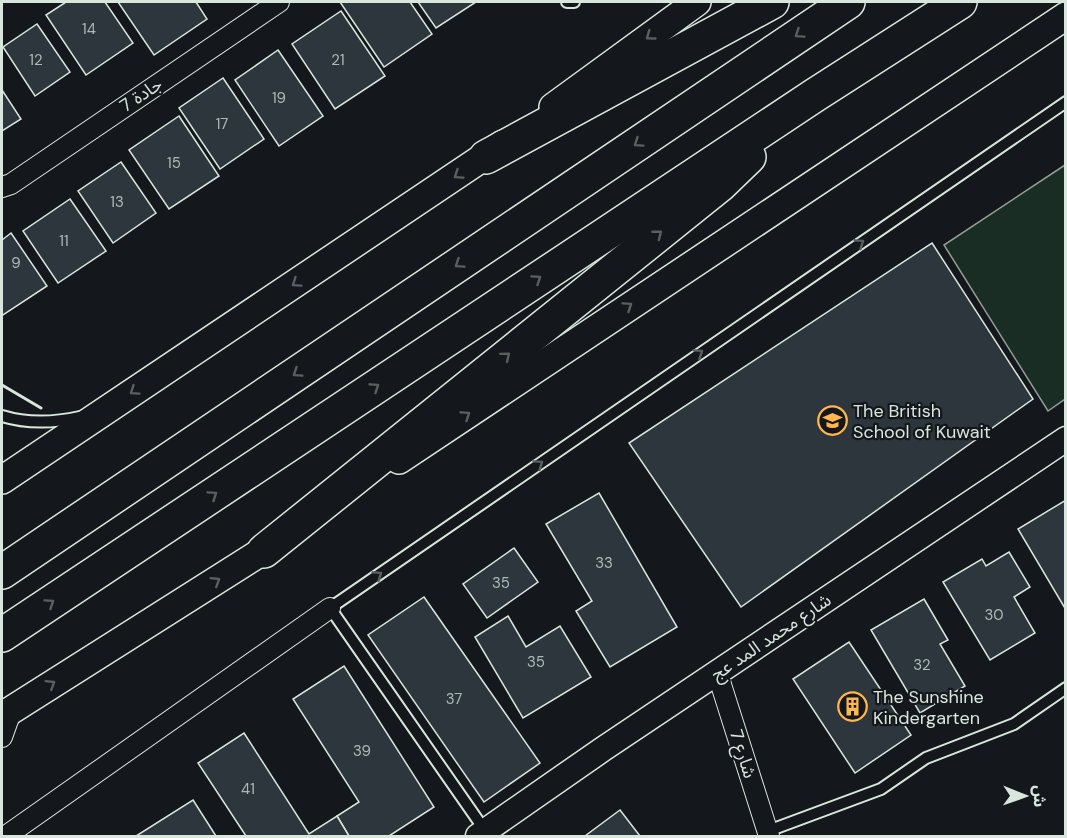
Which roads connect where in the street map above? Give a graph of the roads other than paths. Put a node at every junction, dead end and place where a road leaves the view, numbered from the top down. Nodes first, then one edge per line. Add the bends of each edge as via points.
1 (279, 2) edge
2 (567, 2) edge
3 (574, 2) edge
4 (697, 2) edge
5 (772, 2) edge
6 (848, 2) edge
7 (960, 2) edge
8 (1065, 16) edge
9 (815, 95) junction
10 (1065, 102) edge
11 (486, 157) junction
12 (2, 187) edge
13 (2, 416) edge
14 (94, 418) junction
15 (1065, 439) edge
16 (2, 470) edge
17 (2, 480) edge
18 (264, 551) junction
19 (2, 572) edge
20 (330, 608) junction
21 (2, 636) edge
22 (717, 672) junction
23 (1065, 688) edge
24 (7, 712) edge
25 (2, 737) edge
26 (769, 834) edge
27 (484, 835) edge
28 (6, 837) edge

1 - 12 street, جادة 7
2 - 3 lane
4 -> 11 main road
5 - 11 highway
6 -> 19 highway
7 - 9 highway
18 -> 8 main road
18 -> 9 highway via 720,185
21 -> 9 highway
20 -> 10 lane
11 -> 14 main road
13 - 14 lane via 20,421 58,422
14 - 16 lane
14 - 17 main road
15 - 22 street, شارع محمد المد عج
24 -> 18 main road
20 - 27 lane
20 - 28 street
22 - 26 street, شارع 7
22 - 27 street, شارع محمد المد عج
23 - 26 lane via 1014,724 926,758 881,789
24 - 25 street

